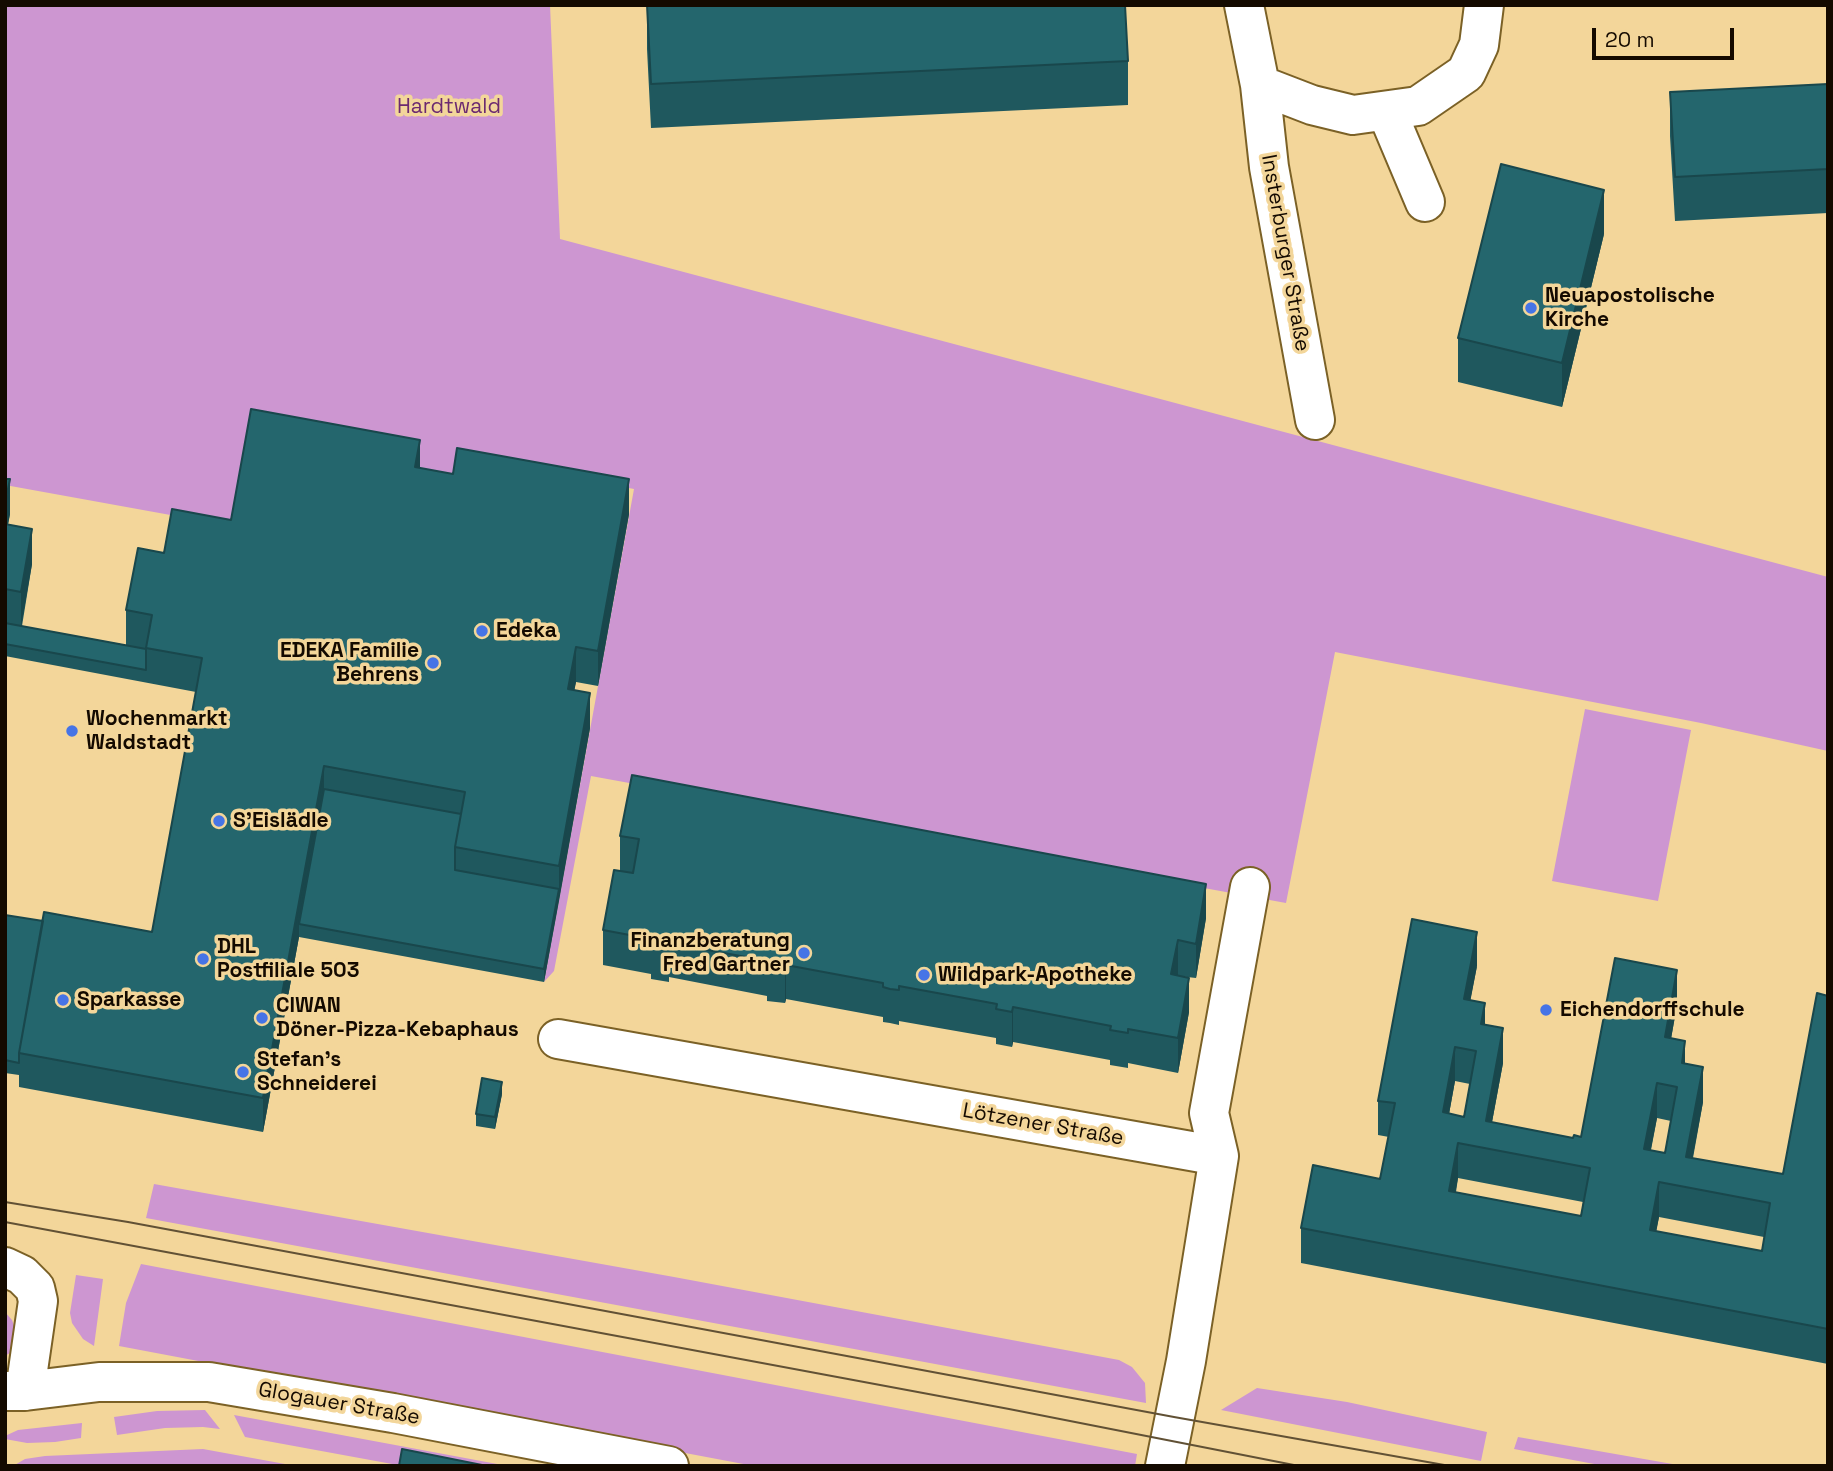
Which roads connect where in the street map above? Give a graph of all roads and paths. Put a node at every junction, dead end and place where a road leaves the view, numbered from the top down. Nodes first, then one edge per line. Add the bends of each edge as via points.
1 (1244, 5) edge
2 (1484, 5) edge
3 (1260, 85) junction
4 (1387, 112) junction
5 (1425, 202) dead end
6 (1315, 421) dead end
7 (1250, 887) dead end
8 (558, 1038) dead end
9 (1219, 1156) junction
10 (5, 1268) edge
11 (15, 1391) edge
12 (669, 1466) edge
13 (1165, 1466) edge

1 - 3 street, Insterburger Straße
2 - 4 street via 1479,45 1466,73 1418,106
3 - 4 street via 1353,115
3 - 6 street, Insterburger Straße via 1269,167
4 - 5 street
7 - 9 street via 1209,1113
8 - 9 street, Lötzener Straße
9 - 13 street
10 - 11 street via 22,1275 35,1289 38,1301
11 - 12 street, Glogauer Straße via 99,1382 209,1382

